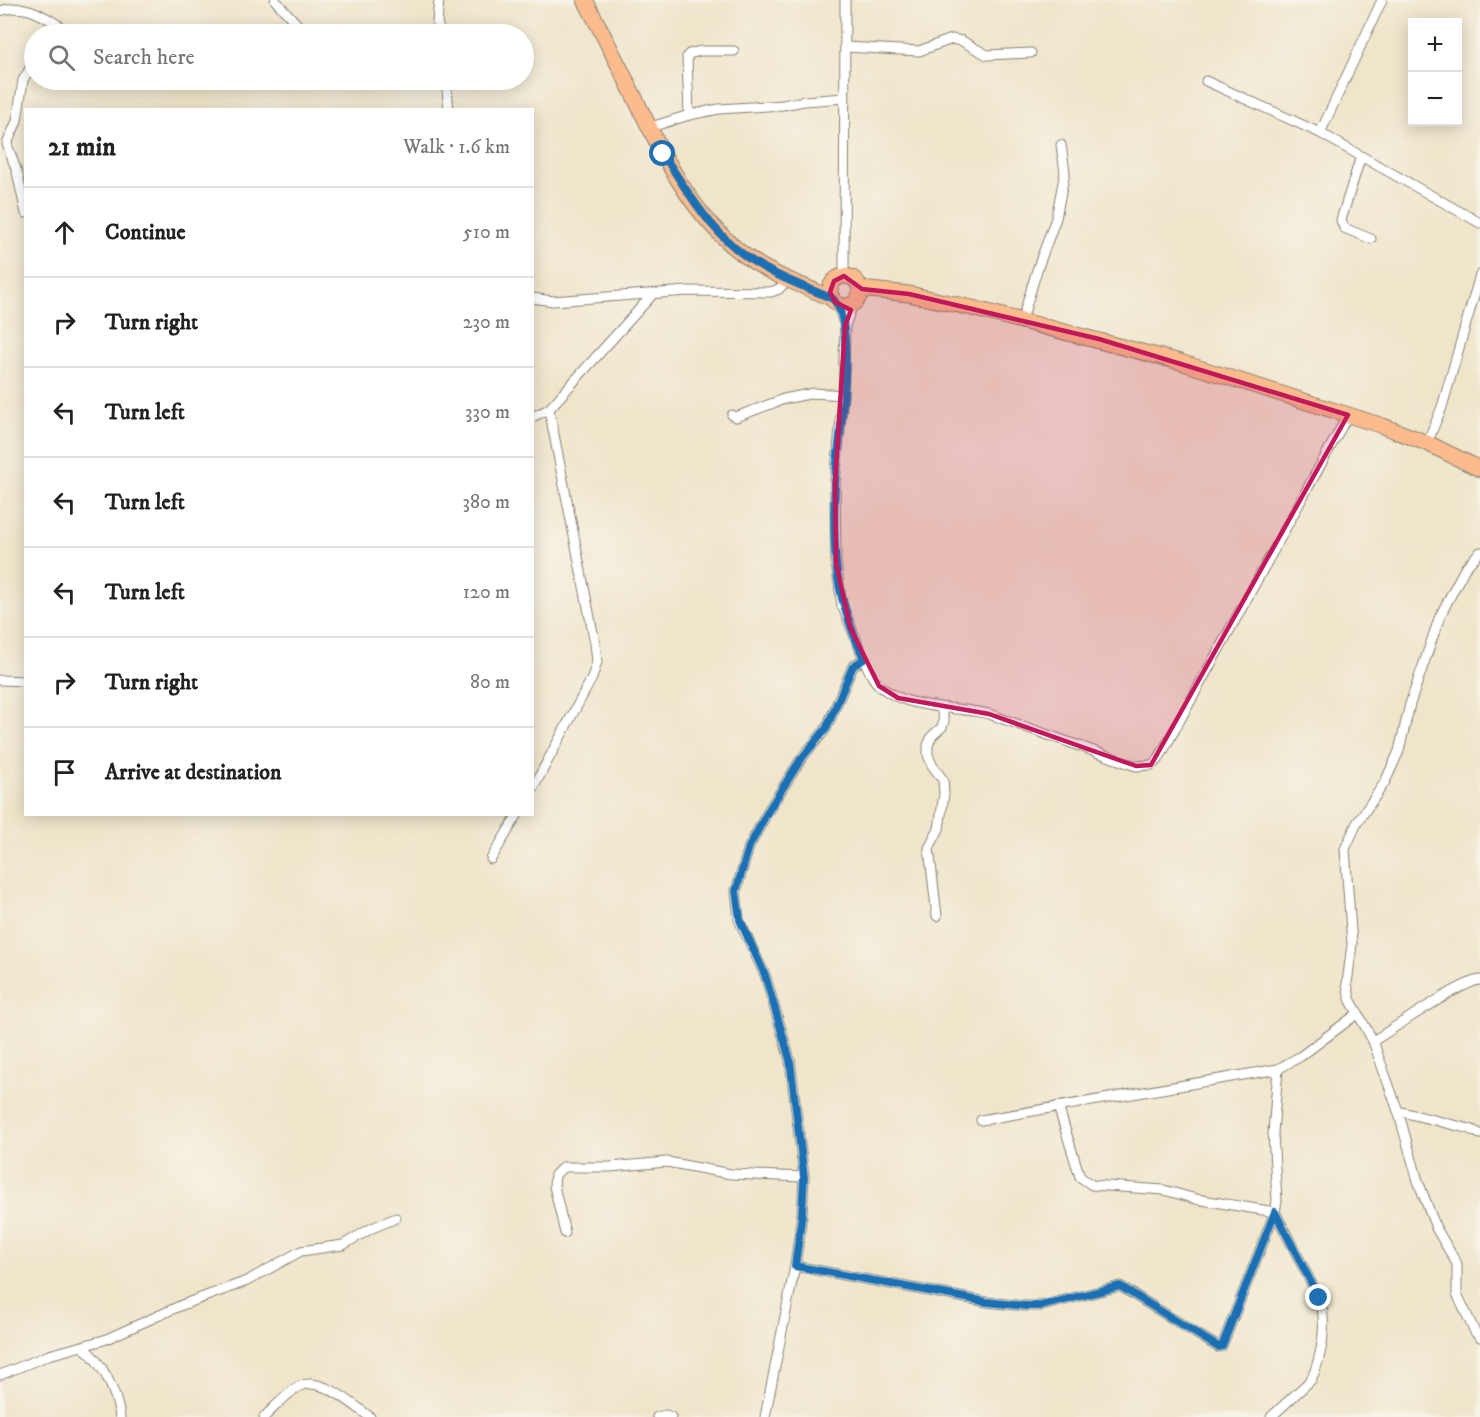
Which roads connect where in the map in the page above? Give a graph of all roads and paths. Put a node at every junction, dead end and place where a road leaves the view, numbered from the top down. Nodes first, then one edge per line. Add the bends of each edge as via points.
1 (275, 0) edge
2 (438, 0) edge
3 (585, 0) edge
4 (844, 0) edge
5 (1382, 0) edge
6 (0, 10) edge
7 (53, 24) edge
8 (297, 24) edge
9 (438, 24) edge
10 (845, 47) junction
11 (734, 51) dead end
12 (1031, 53) dead end
13 (24, 77) edge
14 (1206, 81) dead end
15 (447, 90) edge
16 (845, 98) junction
17 (449, 108) edge
18 (688, 115) junction
19 (648, 128) junction
20 (1320, 133) junction
21 (1061, 145) dead end
22 (1362, 156) junction
23 (24, 204) edge
24 (1480, 223) edge
25 (1371, 239) dead end
26 (1480, 275) edge
27 (839, 278) junction
28 (791, 280) junction
29 (860, 289) junction
30 (653, 294) junction
31 (534, 298) edge
32 (835, 301) junction
33 (853, 303) junction
34 (1022, 320) junction
35 (845, 326) junction
36 (843, 395) junction
37 (549, 409) junction
38 (732, 415) dead end
39 (1348, 415) junction
40 (534, 416) edge
41 (1428, 443) junction
42 (1478, 464) edge
43 (1480, 552) edge
44 (864, 659) junction
45 (0, 680) edge
46 (24, 681) edge
47 (941, 708) junction
48 (534, 786) edge
49 (517, 816) edge
50 (491, 859) dead end
51 (937, 916) dead end
52 (1480, 980) edge
53 (1357, 1014) junction
54 (1373, 1041) junction
55 (1278, 1070) junction
56 (1058, 1106) junction
57 (1398, 1111) junction
58 (981, 1120) dead end
59 (1480, 1134) edge
60 (804, 1177) junction
61 (1275, 1212) junction
62 (396, 1218) dead end
63 (565, 1233) dead end
64 (795, 1266) junction
65 (1480, 1337) edge
66 (83, 1347) junction
67 (0, 1375) edge
68 (120, 1417) edge
69 (264, 1417) edge
70 (370, 1417) edge
71 (657, 1417) edge
72 (671, 1417) edge
73 (765, 1417) edge
74 (1271, 1417) edge

1 - 8 street
2 - 9 street
3 - 19 main road
4 - 10 street
5 - 20 street
6 - 7 street via 30,9
10 - 12 street via 919,51 952,39 987,55
10 - 16 street
11 - 18 street via 689,54
13 - 23 street via 17,121 7,144
14 - 20 street
15 - 17 street
16 - 18 street
16 - 27 street
18 - 19 street
19 - 28 main road via 696,206 717,231 748,258
20 - 22 street
21 - 34 street via 1065,172 1056,218
22 - 24 street
22 - 25 street via 1341,220 1344,228
26 - 41 street
27 - 28 main road
27 - 29 main road via 856,281
27 - 32 main road via 830,292
28 - 30 street via 771,292
28 - 32 main road
29 - 33 main road
29 - 34 main road via 909,294
30 - 31 street via 554,301
30 - 37 street
32 - 33 main road via 845,306
32 - 35 street
33 - 35 street
34 - 39 main road via 1180,362
35 - 36 street
36 - 38 street via 814,393
36 - 44 street via 835,483 836,563 842,605
37 - 40 street
37 - 48 street via 597,662 582,699
39 - 41 main road
39 - 47 street via 1158,760 1136,766 989,714
41 - 42 main road
43 - 53 street via 1465,568 1440,616 1410,704 1399,751 1345,849 1352,944 1347,984
44 - 47 street via 879,686 898,698
44 - 60 street via 853,666 826,729 801,759 768,811 749,847 736,891 740,920 765,975 790,1060
45 - 46 street
47 - 51 street via 942,727 928,745 932,765 943,780 944,794 939,829 929,848
49 - 50 street
52 - 54 street via 1458,989
53 - 54 street
53 - 55 street
54 - 57 street
55 - 56 street
55 - 61 street via 1273,1133
56 - 58 street
56 - 61 street via 1080,1177 1092,1185 1164,1190
57 - 59 street
57 - 65 street via 1436,1228 1457,1264 1456,1294
60 - 63 street via 731,1174 667,1162 563,1167 555,1175 554,1186
60 - 64 street
61 - 64 street via 1222,1346 1218,1347 1120,1286 1041,1306 1025,1306
61 - 74 street via 1319,1298 1324,1327 1311,1380
62 - 66 street via 343,1245 301,1251 247,1281
64 - 73 street
66 - 67 street
66 - 68 street via 95,1357 106,1376
69 - 70 street via 298,1387 313,1383
71 - 72 street

